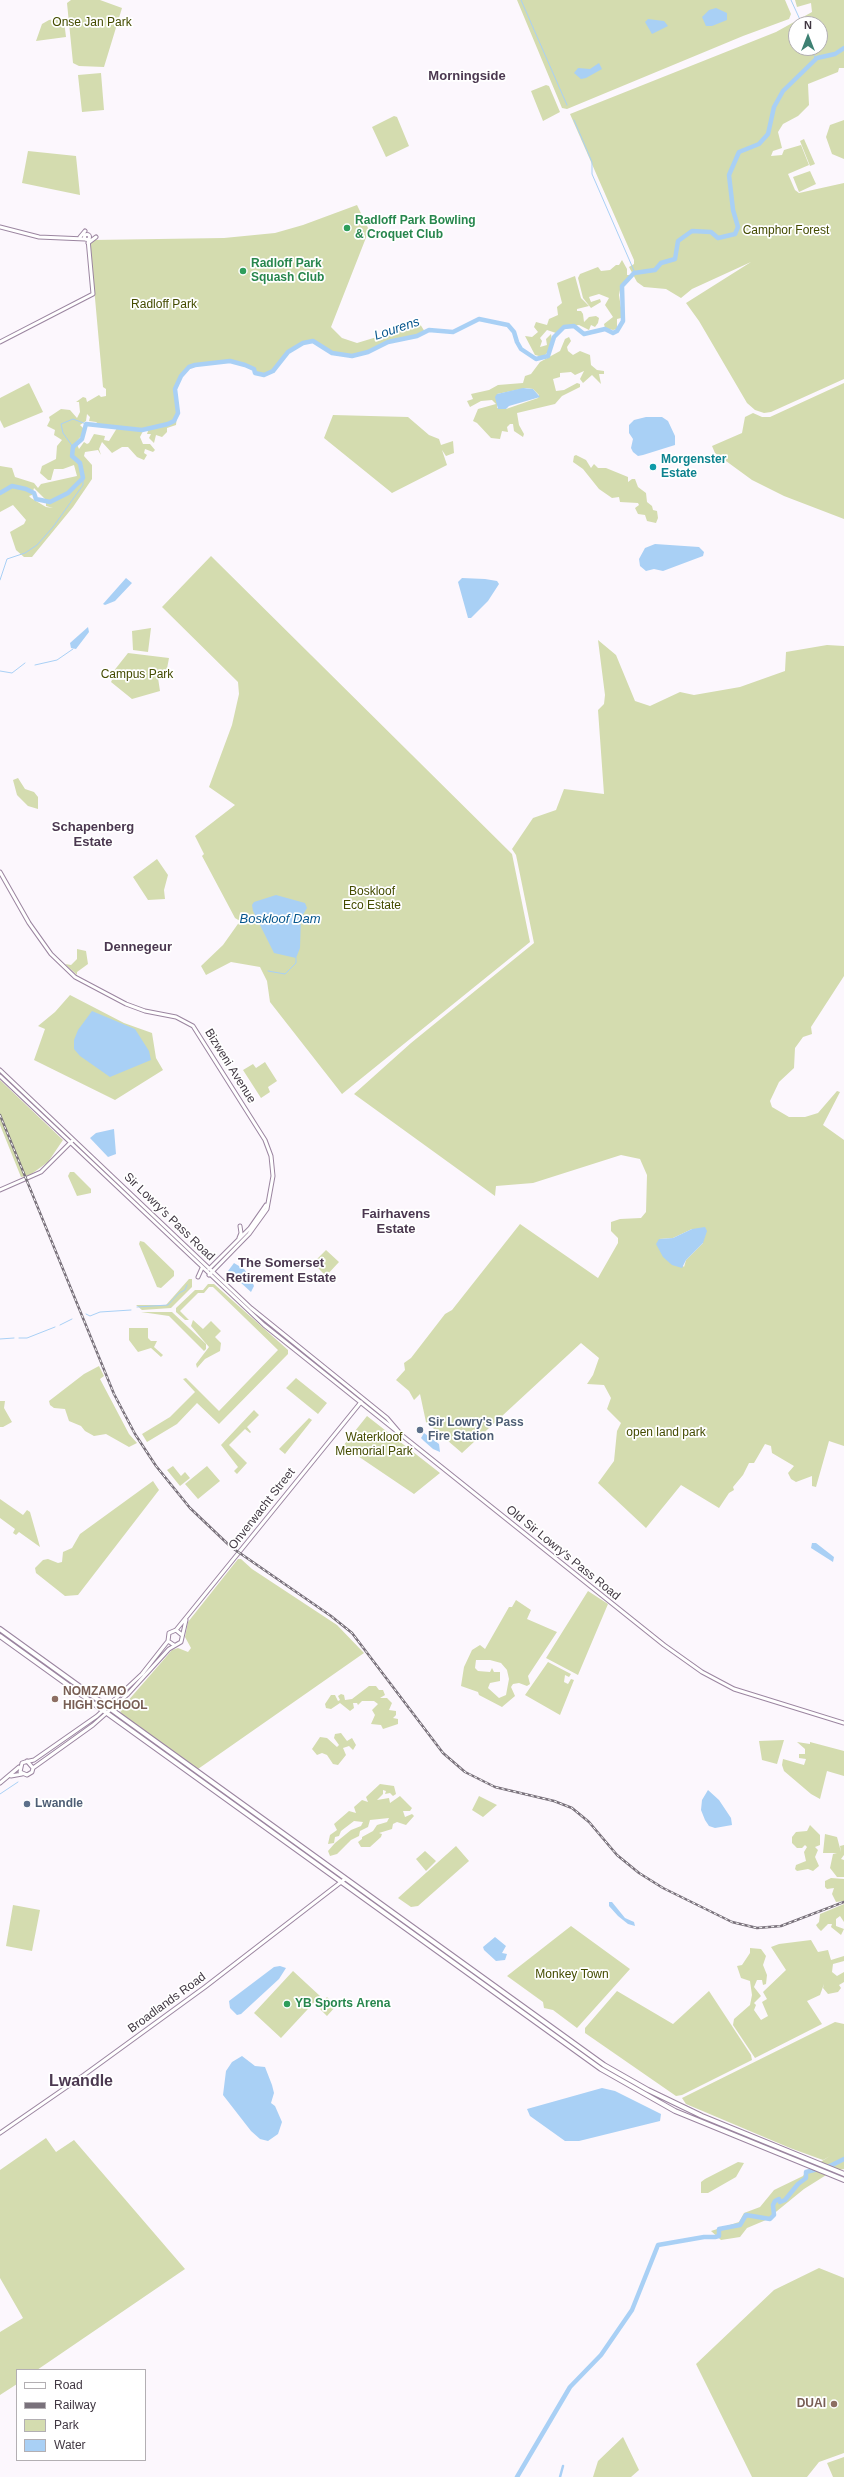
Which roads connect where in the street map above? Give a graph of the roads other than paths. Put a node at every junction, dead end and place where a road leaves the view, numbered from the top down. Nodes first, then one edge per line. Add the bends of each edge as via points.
1 (0, 227) edge
2 (86, 231) dead end
3 (80, 236) junction
4 (74, 237) junction
5 (96, 238) dead end
6 (87, 239) junction
7 (0, 342) edge
8 (0, 872) edge
9 (0, 1070) edge
10 (0, 1076) edge
11 (74, 1139) junction
12 (70, 1143) junction
13 (0, 1190) edge
14 (268, 1202) junction
15 (240, 1226) dead end
16 (234, 1244) junction
17 (202, 1268) junction
18 (211, 1270) junction
19 (206, 1272) junction
20 (209, 1275) junction
21 (198, 1277) dead end
22 (296, 1352) joint
23 (363, 1400) junction
24 (360, 1403) junction
25 (401, 1435) junction
26 (186, 1620) junction
27 (0, 1629) edge
28 (176, 1630) junction
29 (182, 1635) junction
30 (0, 1636) edge
31 (168, 1641) junction
32 (174, 1645) junction
33 (109, 1708) junction
34 (105, 1712) junction
35 (844, 1723) edge
36 (27, 1761) junction
37 (19, 1767) junction
38 (33, 1768) junction
39 (22, 1774) junction
40 (7, 1778) junction
41 (0, 1783) edge
42 (345, 1878) junction
43 (340, 1882) junction
44 (0, 2133) edge
45 (844, 2174) edge
46 (844, 2180) edge

1 - 4 main road via 39,237
2 - 3 main road
3 - 4 main road
3 - 6 main road
4 - 6 main road
5 - 6 main road
6 - 7 main road via 93,294
8 - 14 main road, Bizweni Avenue via 29,923 51,954 75,977 115,999 145,1011 176,1017 196,1030 268,1146 273,1176
9 - 11 main road, Sir Lowry's Pass Road
10 - 12 main road, Sir Lowry's Pass Road
11 - 12 main road
11 - 18 main road, Sir Lowry's Pass Road
12 - 13 main road via 41,1172
12 - 17 main road, Sir Lowry's Pass Road
14 - 16 main road, Bizweni Avenue via 254,1223
14 - 18 main road, Bizweni Avenue via 267,1209 257,1225
15 - 16 main road via 241,1235
16 - 18 main road, Bizweni Avenue
17 - 19 main road, Sir Lowry's Pass Road
17 - 21 main road
18 - 19 main road
18 - 20 main road
18 - 23 main road, Sir Lowry's Pass Road via 271,1325
19 - 20 main road, Sir Lowry's Pass Road
20 - 22 main road, Sir Lowry's Pass Road
22 - 24 main road, Old Sir Lowry's Pass Road
23 - 24 main road, Onverwacht Street
23 - 25 main road, Sir Lowry's Pass Road via 387,1418
24 - 25 main road, Old Sir Lowry's Pass Road
24 - 26 main road, Onverwacht Street
25 - 35 main road, Old Sir Lowry's Pass Road via 696,1668 746,1694
26 - 28 main road, Onverwacht Street
26 - 29 main road
27 - 33 highway
28 - 29 main road
28 - 31 main road via 169,1633
29 - 32 main road via 181,1642
30 - 34 highway
31 - 32 main road
31 - 33 main road via 142,1674
32 - 33 main road
33 - 34 main road
33 - 42 highway
34 - 36 main road via 40,1756
34 - 38 main road
34 - 43 highway
36 - 37 main road
36 - 38 main road
37 - 39 main road
37 - 40 main road
38 - 39 main road via 30,1774
39 - 40 main road
40 - 41 main road
42 - 43 main road, Broadlands Road
42 - 45 highway via 578,2047 629,2080 702,2116
43 - 44 main road, Broadlands Road via 205,1987 84,2076
43 - 46 highway via 601,2069 675,2111

